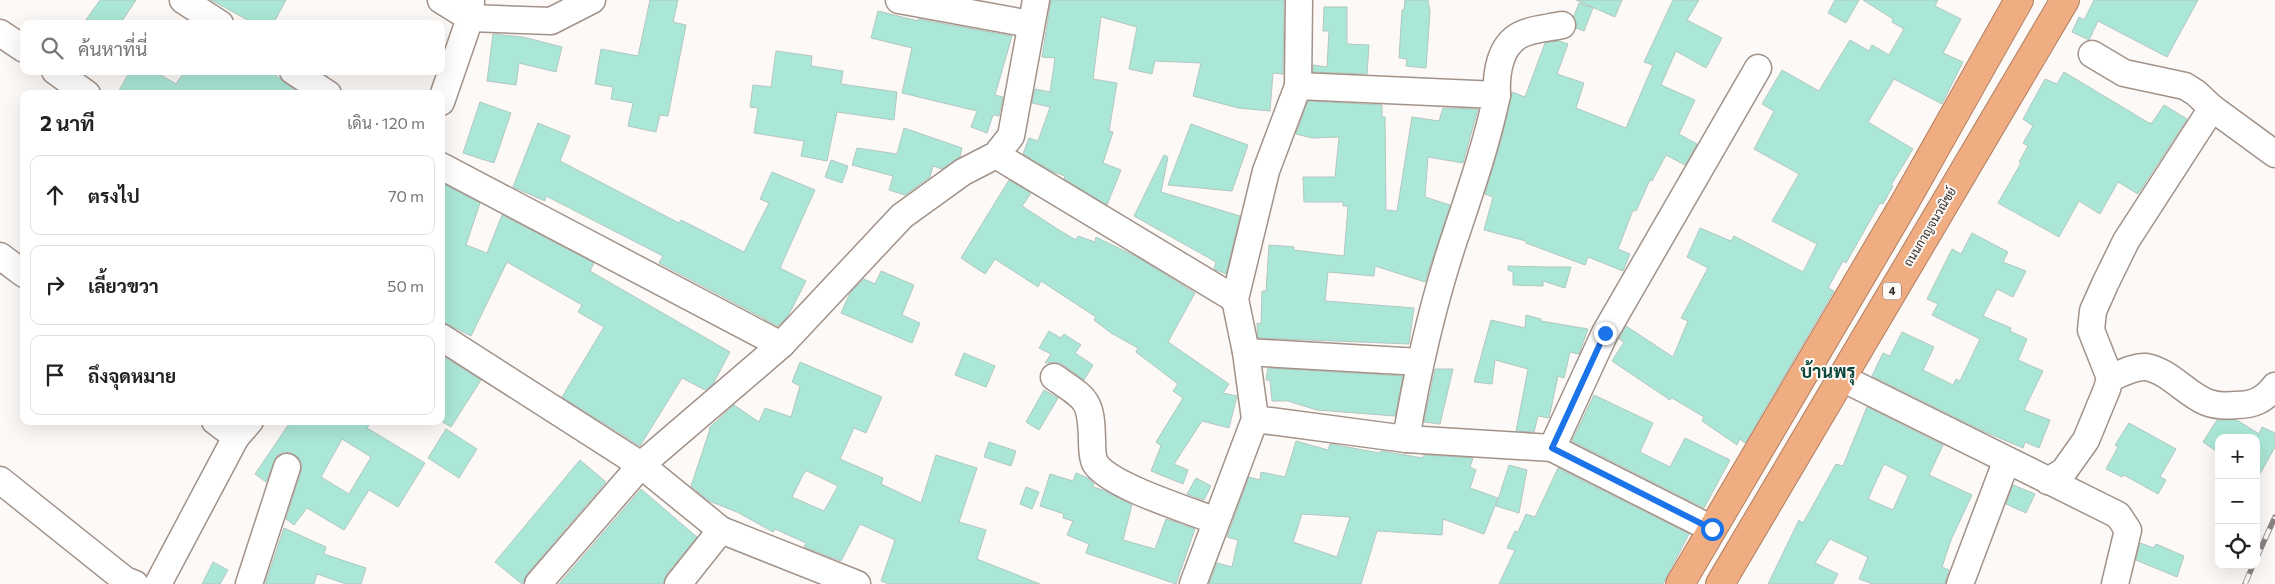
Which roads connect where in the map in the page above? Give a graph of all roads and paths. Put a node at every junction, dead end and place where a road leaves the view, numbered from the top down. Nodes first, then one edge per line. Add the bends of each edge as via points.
1 (183, 0) edge
2 (441, 0) edge
3 (592, 0) edge
4 (899, 0) edge
5 (1298, 0) edge
6 (2019, 0) edge
7 (2065, 0) edge
8 (471, 9) edge
9 (1033, 12) edge
10 (214, 20) edge
11 (1562, 25) dead end
12 (0, 33) edge
13 (20, 46) edge
14 (2092, 54) dead end
15 (1758, 68) dead end
16 (61, 75) edge
17 (299, 75) edge
18 (1298, 86) junction
19 (81, 90) edge
20 (322, 90) edge
21 (445, 90) edge
22 (1497, 96) junction
23 (2212, 108) junction
24 (996, 154) junction
25 (2275, 154) edge
26 (445, 168) edge
27 (0, 256) edge
28 (20, 271) edge
29 (1235, 299) junction
30 (445, 340) edge
31 (781, 345) junction
32 (1246, 352) junction
33 (1420, 362) junction
34 (1054, 377) dead end
35 (1840, 377) junction
36 (2110, 378) junction
37 (2275, 386) edge
38 (1255, 419) junction
39 (229, 425) edge
40 (243, 429) edge
41 (1406, 438) junction
42 (1552, 448) junction
43 (2006, 462) junction
44 (641, 465) junction
45 (286, 467) dead end
46 (0, 480) edge
47 (2048, 481) junction
48 (1216, 521) junction
49 (1712, 529) junction
50 (722, 530) junction
51 (135, 584) edge
52 (158, 584) edge
53 (249, 584) edge
54 (538, 584) edge
55 (678, 584) edge
56 (857, 584) edge
57 (1193, 584) edge
58 (1680, 584) edge
59 (1720, 584) edge
60 (1960, 584) edge
61 (2115, 584) edge

1 - 10 street
2 - 8 street
3 - 8 street via 551,21
4 - 9 street
5 - 18 street
6 - 49 highway via 1905,202
7 - 35 highway, ถนนกาญจนวณิชย์ / 4
8 - 21 street
9 - 24 street via 1011,136
11 - 22 street via 1520,34 1510,43 1496,77
12 - 13 street
14 - 23 street via 2124,72 2185,86
15 - 42 street via 1605,333
16 - 19 street
17 - 20 street
18 - 22 street
18 - 29 street via 1266,170
22 - 33 street via 1487,142 1457,230
23 - 25 street
23 - 36 street via 2126,241 2093,311 2091,330
24 - 29 street
24 - 31 street via 963,172 902,216
26 - 31 street
27 - 28 street
29 - 32 street
30 - 44 street
31 - 44 street
32 - 33 street
32 - 38 street
33 - 41 street
34 - 48 street via 1083,397 1090,407 1094,462 1104,473
35 - 43 street
35 - 59 highway, ถนนกาญจนวณิชย์ / 4
36 - 37 street via 2146,367 2206,402 2220,406 2247,405 2265,399
36 - 47 street via 2086,440 2064,471
38 - 41 street
38 - 48 street
39 - 40 street
40 - 52 street
41 - 42 street
42 - 49 street
43 - 47 street
43 - 60 street
44 - 50 street
44 - 54 street
45 - 53 street
46 - 51 street via 125,580
47 - 61 street via 2118,515 2128,530
48 - 57 street
49 - 58 highway
50 - 55 street
50 - 56 street

